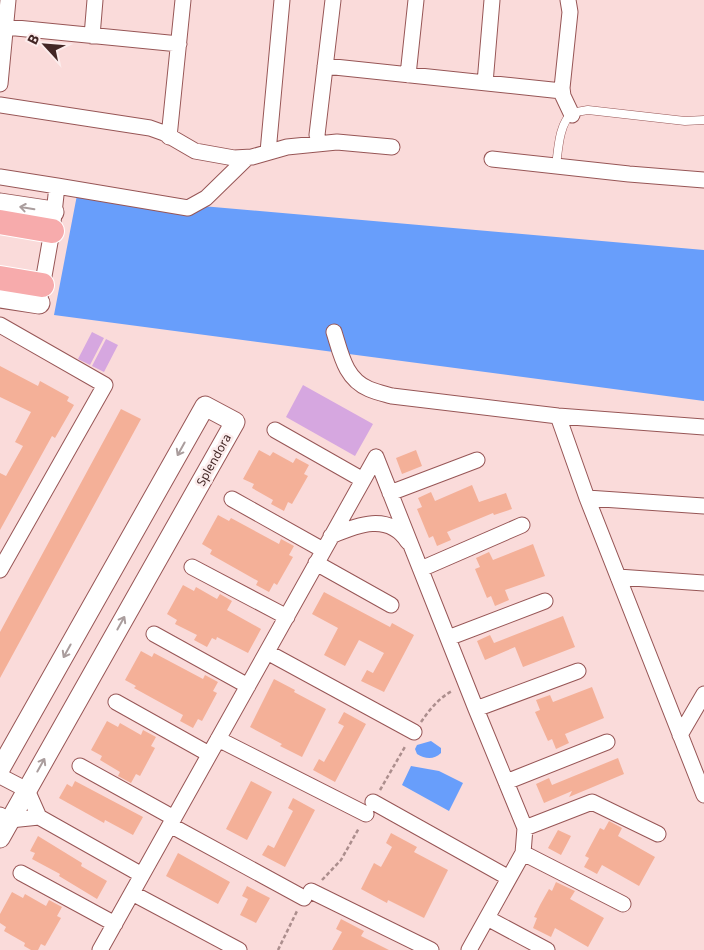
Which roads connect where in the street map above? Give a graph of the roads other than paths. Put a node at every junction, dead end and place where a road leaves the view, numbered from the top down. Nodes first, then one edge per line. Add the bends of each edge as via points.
1 (8, 0) edge
2 (95, 0) edge
3 (183, 0) edge
4 (282, 0) edge
5 (332, 0) edge
6 (416, 0) edge
7 (492, 0) edge
8 (568, 0) edge
9 (6, 27) junction
10 (92, 36) junction
11 (179, 44) junction
12 (325, 66) junction
13 (408, 75) junction
14 (485, 83) junction
15 (0, 84) edge
16 (562, 91) junction
17 (0, 105) edge
18 (572, 114) junction
19 (704, 120) edge
20 (318, 135) dead end
21 (169, 137) junction
22 (392, 147) dead end
23 (268, 152) junction
24 (247, 158) junction
25 (492, 159) dead end
26 (556, 166) junction
27 (0, 177) edge
28 (704, 180) edge
29 (57, 186) junction
30 (0, 204) edge
31 (53, 221) junction
32 (0, 222) edge
33 (0, 278) edge
34 (41, 294) junction
35 (0, 296) edge
36 (0, 325) edge
37 (334, 332) dead end
38 (558, 416) junction
39 (704, 427) edge
40 (275, 430) dead end
41 (477, 460) dead end
42 (363, 480) junction
43 (390, 492) junction
44 (587, 498) junction
45 (232, 499) dead end
46 (704, 506) edge
47 (522, 526) dead end
48 (332, 536) junction
49 (414, 553) junction
50 (320, 557) junction
51 (2, 563) edge
52 (192, 567) dead end
53 (421, 569) junction
54 (618, 577) junction
55 (704, 583) edge
56 (545, 601) dead end
57 (391, 605) dead end
58 (286, 617) junction
59 (154, 634) dead end
60 (448, 638) junction
61 (267, 652) junction
62 (578, 671) dead end
63 (248, 686) junction
64 (704, 694) edge
65 (116, 702) dead end
66 (476, 709) junction
67 (414, 732) dead end
68 (680, 735) junction
69 (218, 739) junction
70 (607, 742) dead end
71 (210, 754) junction
72 (80, 766) dead end
73 (0, 769) edge
74 (0, 776) edge
75 (506, 782) junction
76 (27, 790) junction
77 (704, 795) edge
78 (39, 816) junction
79 (5, 817) edge
80 (172, 822) junction
81 (525, 828) junction
82 (658, 834) dead end
83 (0, 838) edge
84 (523, 853) junction
85 (22, 872) dead end
86 (142, 874) junction
87 (509, 878) junction
88 (132, 893) junction
89 (623, 904) dead end
90 (487, 918) junction
91 (115, 924) junction
92 (100, 950) edge
93 (239, 950) edge
94 (430, 950) edge
95 (469, 950) edge
96 (547, 950) edge

1 - 9 street
2 - 10 street
3 - 11 street
4 - 23 street
5 - 12 street
6 - 13 street
7 - 14 street
8 - 16 street via 570,12
9 - 10 street
9 - 15 street
10 - 11 street
11 - 21 street
12 - 13 street
12 - 20 street
13 - 14 street
14 - 16 street
16 - 18 street
17 - 21 street via 150,128
18 - 19 lane via 588,110 685,121
18 - 26 lane via 565,121 560,136
21 - 24 street via 195,151
22 - 23 street via 337,142
23 - 24 street
24 - 29 street via 206,198 188,208
25 - 26 street
26 - 28 street
27 - 29 street
29 - 31 street
31 -> 30 main road
31 - 32 main road
31 - 34 street
33 - 34 main road
34 - 35 main road
36 - 51 street via 105,385
37 - 38 street via 344,365 358,383 368,389 392,396
38 - 39 street
38 - 44 street
40 - 42 street
41 - 43 street
42 - 43 street via 376,456
42 - 48 street
43 - 49 street
44 - 46 street
44 - 54 street
45 - 50 street
47 - 53 street
48 - 49 street via 364,523 380,523 407,539
48 - 50 street
49 - 53 street
50 - 57 street
50 - 58 street
52 - 58 street
53 - 60 street
54 - 55 street
54 - 68 street
56 - 60 street
58 - 61 street
59 - 63 street
60 - 66 street
61 - 63 street
61 - 67 street
62 - 66 street
63 - 69 street
64 - 68 street
65 - 71 street
66 - 75 street
68 - 77 street
69 - 71 street
69 - 87 street via 370,808
70 - 75 street
71 - 80 street
72 - 80 street
76 -> 73 street, Splendora via 235,422 205,406
74 - 76 street
75 - 81 street
76 - 78 street
76 - 79 street, Splendora
78 - 79 street
78 - 86 street
79 - 83 street, Splendora
80 - 86 street
80 - 94 street via 307,895
81 - 82 street via 592,802
81 - 84 street
84 - 87 street
84 - 89 street
85 - 91 street
86 - 88 street
87 - 90 street
88 - 91 street
88 - 93 street
90 - 95 street
90 - 96 street
91 - 92 street

